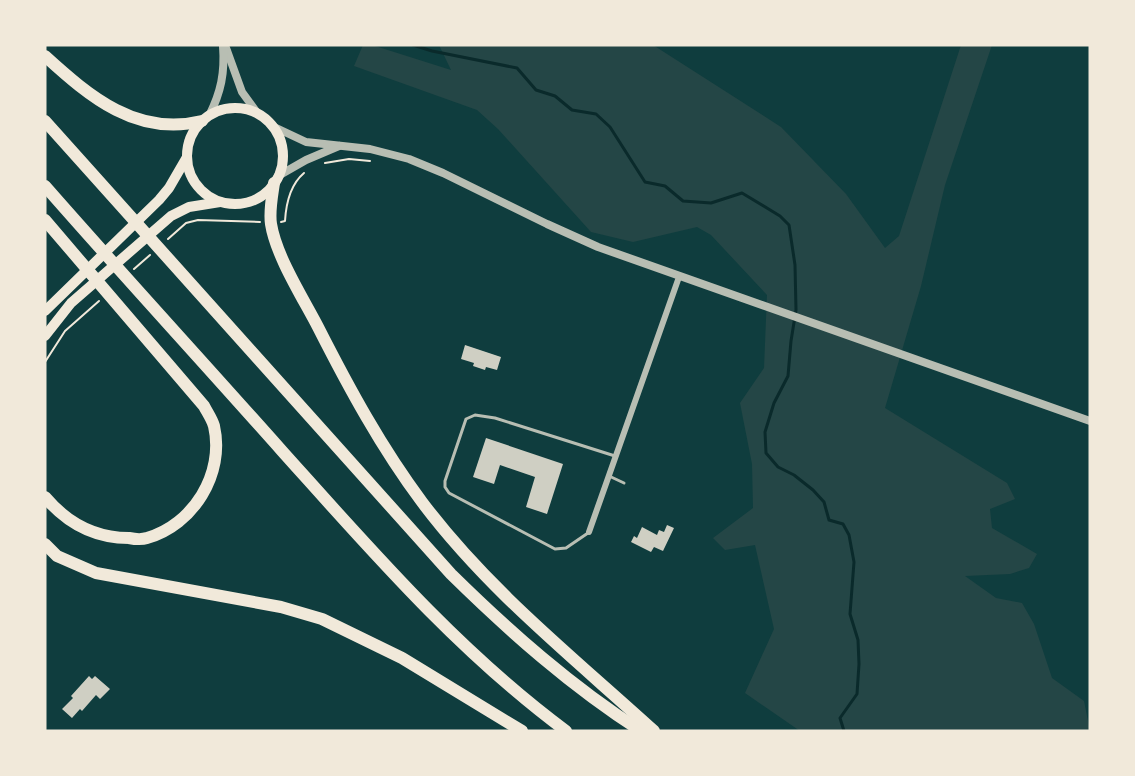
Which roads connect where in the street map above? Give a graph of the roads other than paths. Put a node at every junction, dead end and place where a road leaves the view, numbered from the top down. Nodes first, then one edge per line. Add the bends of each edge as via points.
1 (224, 45) edge
2 (45, 56) edge
3 (258, 114) junction
4 (206, 118) junction
5 (45, 121) edge
6 (272, 126) junction
7 (341, 146) junction
8 (187, 157) junction
9 (276, 180) junction
10 (45, 186) edge
11 (220, 202) junction
12 (45, 220) edge
13 (679, 277) junction
14 (45, 311) edge
15 (45, 336) edge
16 (1090, 422) edge
17 (616, 457) junction
18 (609, 476) junction
19 (624, 483) dead end
20 (45, 497) edge
21 (589, 532) joint
22 (45, 544) edge
23 (522, 731) edge
24 (566, 731) edge
25 (641, 731) edge
26 (654, 731) edge

1 - 3 street via 243,92
1 - 4 street via 220,90
2 - 4 highway via 110,108 133,118 177,125
3 - 4 main road via 234,108
3 - 6 main road
4 - 8 main road via 191,137
5 - 25 highway via 451,574 557,671
6 - 7 street via 306,142
6 - 9 main road via 282,150
7 - 9 street via 306,160
7 - 13 street via 409,159 598,247
8 - 11 main road via 196,185
8 - 14 main road via 159,200
9 - 11 main road via 263,195 250,202
9 - 26 highway via 273,234 353,396 400,471 436,520 502,593
10 - 24 highway via 441,625 518,695
11 - 15 main road via 189,207 171,216 71,303
12 - 20 highway via 204,405 214,426 216,447 213,471 204,493 188,514 167,530 145,539 97,534 63,516
13 - 16 street
13 - 17 street
17 - 18 street
17 - 21 lane via 495,418 475,415 466,419 445,481 449,493 555,549 566,548
18 - 19 lane
18 - 21 street
22 - 23 highway via 57,556 96,573 281,607 322,619 402,658

